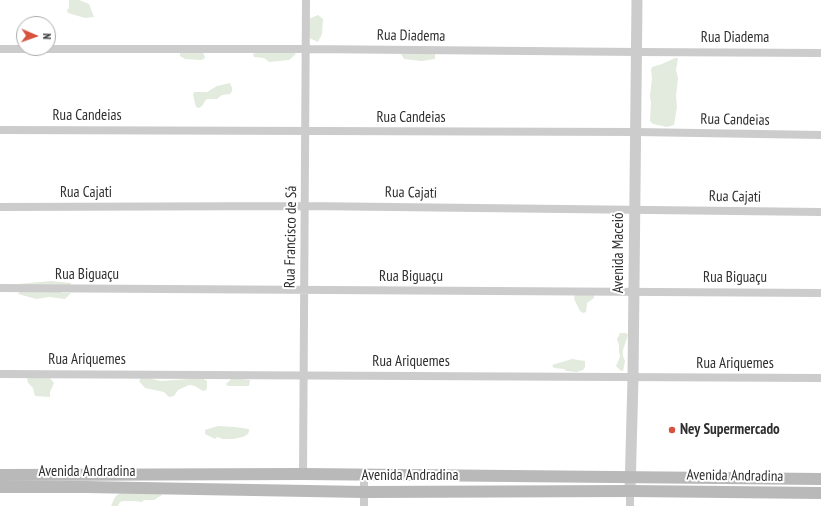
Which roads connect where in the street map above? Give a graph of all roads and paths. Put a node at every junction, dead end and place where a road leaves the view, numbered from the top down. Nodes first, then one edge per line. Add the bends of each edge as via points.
1 (306, 0) edge
2 (637, 0) edge
3 (0, 49) edge
4 (306, 49) junction
5 (637, 52) junction
6 (821, 53) edge
7 (0, 130) edge
8 (306, 131) junction
9 (636, 132) junction
10 (821, 135) edge
11 (306, 206) junction
12 (0, 207) edge
13 (634, 210) junction
14 (821, 212) edge
15 (0, 288) edge
16 (304, 290) junction
17 (634, 291) junction
18 (821, 293) edge
19 (0, 374) edge
20 (304, 375) junction
21 (633, 378) junction
22 (821, 378) edge
23 (303, 474) junction
24 (0, 475) edge
25 (364, 475) junction
26 (630, 477) junction
27 (821, 479) edge
28 (86, 481) junction
29 (0, 487) edge
30 (630, 491) junction
31 (364, 492) junction
32 (821, 493) edge
33 (364, 506) edge
34 (630, 506) edge

1 - 4 street, Rua Francisco de Sá
2 - 5 street, Avenida Maceió
3 - 4 street, Rua Diadema
4 - 5 street, Rua Diadema
4 - 8 street, Rua Francisco de Sá
5 - 6 street, Rua Diadema
5 - 9 street, Avenida Maceió
7 - 8 street, Rua Candeias
8 - 9 street, Rua Candeias
8 - 11 street, Rua Francisco de Sá
9 - 10 street, Rua Candeias
9 - 13 street, Avenida Maceió
11 - 12 street, Rua Cajati
11 - 13 street, Rua Cajati
11 - 16 street, Rua Francisco de Sá
13 - 14 street, Rua Cajati
13 - 17 street, Avenida Maceió
15 - 16 street, Rua Biguaçu
16 - 17 street, Rua Biguaçu
16 - 20 street, Rua Francisco de Sá
17 - 18 street, Rua Biguaçu
17 - 21 street, Avenida Maceió
19 - 20 street, Rua Ariquemes
20 - 21 street, Rua Ariquemes
20 - 23 street, Rua Francisco de Sá
21 - 22 street, Rua Ariquemes
21 - 26 street, Avenida Maceió
23 - 25 main road, Avenida Andradina
23 - 28 main road, Avenida Andradina
24 - 28 main road, Avenida Andradina
25 - 26 main road, Avenida Andradina
25 - 31 street
26 - 27 main road, Avenida Andradina
26 - 30 street, Avenida Maceió
28 - 29 main road, Avenida Andradina
28 - 31 main road, Avenida Andradina
30 - 31 main road, Avenida Andradina
30 - 32 main road, Avenida Andradina
30 - 34 street, Avenida Maceió
31 - 33 street

